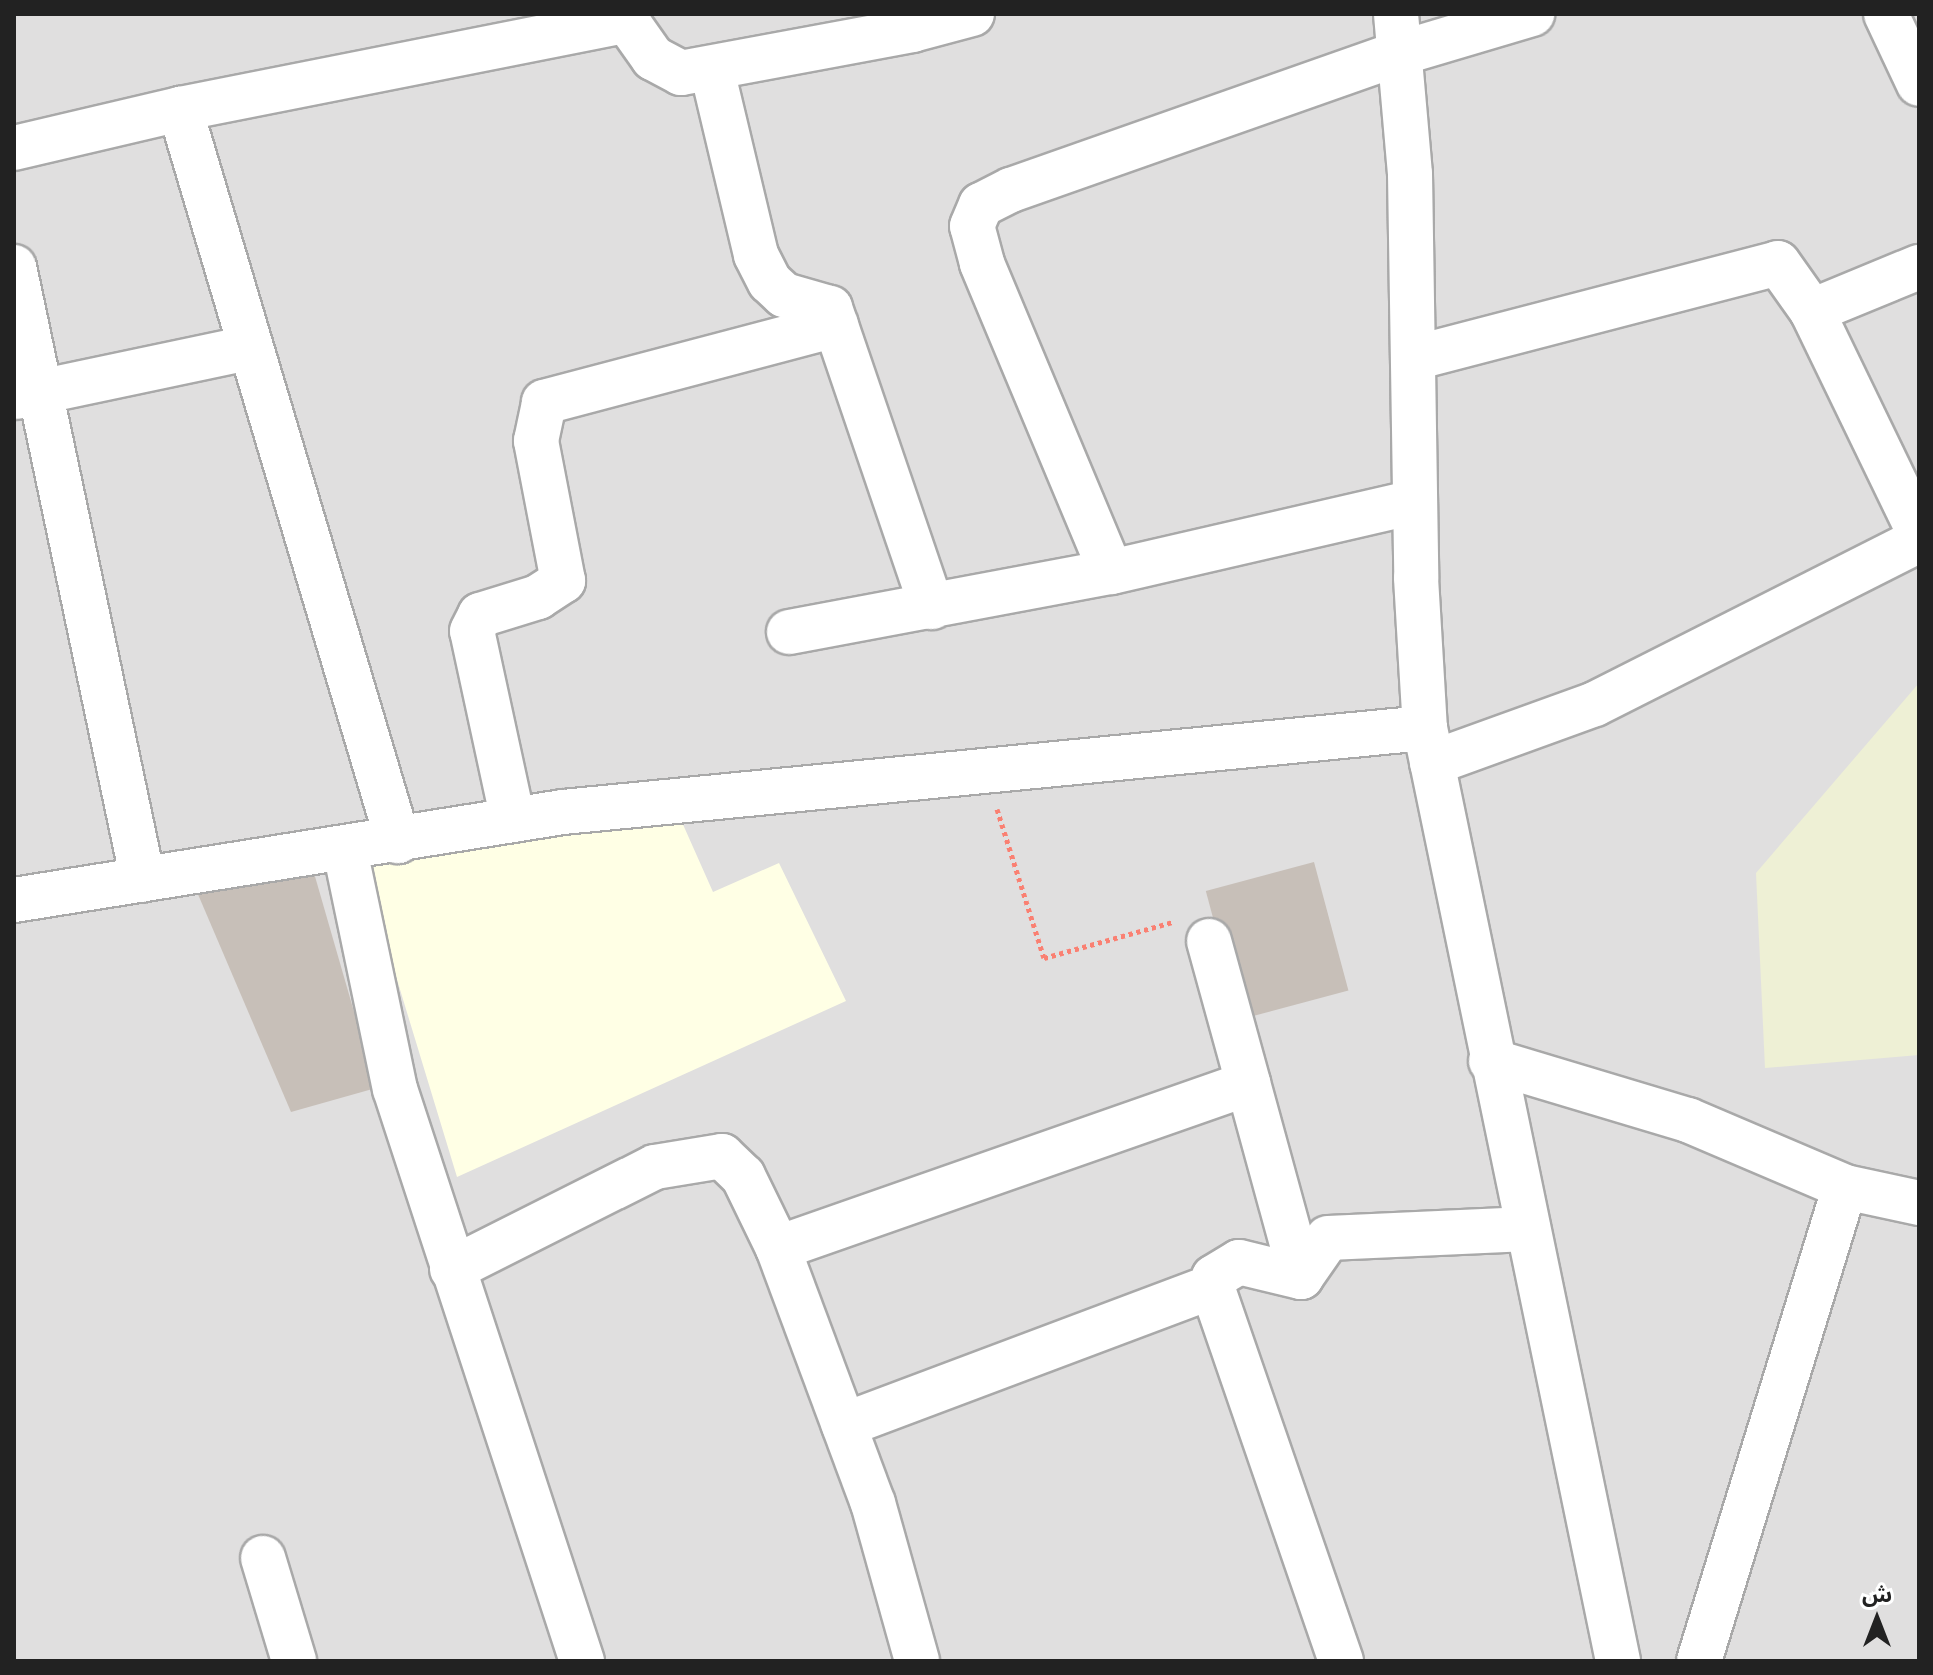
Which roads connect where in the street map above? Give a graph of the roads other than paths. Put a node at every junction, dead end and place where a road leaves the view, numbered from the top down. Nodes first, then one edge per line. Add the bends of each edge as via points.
1 (972, 14) edge
2 (1532, 14) edge
3 (1886, 14) edge
4 (623, 18) edge
5 (815, 31) edge
6 (479, 32) edge
7 (1399, 33) edge
8 (712, 70) junction
9 (1919, 84) edge
10 (180, 109) junction
11 (14, 148) edge
12 (14, 267) edge
13 (1919, 267) edge
14 (1812, 311) junction
15 (836, 325) junction
16 (248, 348) junction
17 (1414, 358) junction
18 (28, 394) edge
19 (1414, 502) junction
20 (1919, 532) edge
21 (1919, 540) edge
22 (1111, 572) junction
23 (932, 607) junction
24 (789, 632) dead end
25 (1428, 746) junction
26 (513, 820) junction
27 (398, 841) junction
28 (345, 850) junction
29 (143, 880) junction
30 (14, 900) edge
31 (1209, 941) road end
32 (1491, 1061) junction
33 (1248, 1083) junction
34 (1845, 1187) junction
35 (1919, 1203) edge
36 (1528, 1229) junction
37 (778, 1248) junction
38 (452, 1269) junction
39 (1301, 1277) junction
40 (1212, 1287) junction
41 (844, 1425) junction
42 (263, 1558) dead end
43 (294, 1661) edge
44 (582, 1661) edge
45 (917, 1661) edge
46 (1341, 1661) edge
47 (1618, 1661) edge
48 (1699, 1661) edge

1 - 5 street
2 - 7 street
3 - 9 street
4 - 6 street
4 - 8 street via 653,58 681,73
5 - 8 street
6 - 10 street
7 - 17 street
7 - 22 street via 981,205 972,226 982,263
8 - 15 street via 756,255 770,282 784,295 830,308
10 - 11 street
10 - 16 street
12 - 18 street
13 - 14 street
14 - 17 street via 1789,271 1778,263 1764,263
14 - 20 street
15 - 23 street
15 - 26 street via 544,402 536,441 563,581 538,597 480,615 472,631
16 - 18 street
16 - 27 street
17 - 19 street
18 - 29 street via 79,587
19 - 22 street
19 - 25 street
21 - 25 street via 1595,704
22 - 23 street
23 - 24 street
25 - 26 street via 984,770
25 - 32 street
26 - 27 street
27 - 28 street
28 - 29 street
28 - 38 street via 395,1089
29 - 30 street
31 - 33 street
32 - 34 street via 1688,1120
32 - 36 street
33 - 37 street
33 - 39 street
34 - 35 street
34 - 48 street via 1760,1477
36 - 39 street via 1328,1238
36 - 47 street
37 - 38 street via 743,1176 722,1156 704,1155 655,1167
37 - 41 street
38 - 44 street via 496,1386
39 - 40 street via 1239,1262 1223,1269
40 - 41 street
40 - 46 street
41 - 45 street via 873,1503
42 - 43 street

